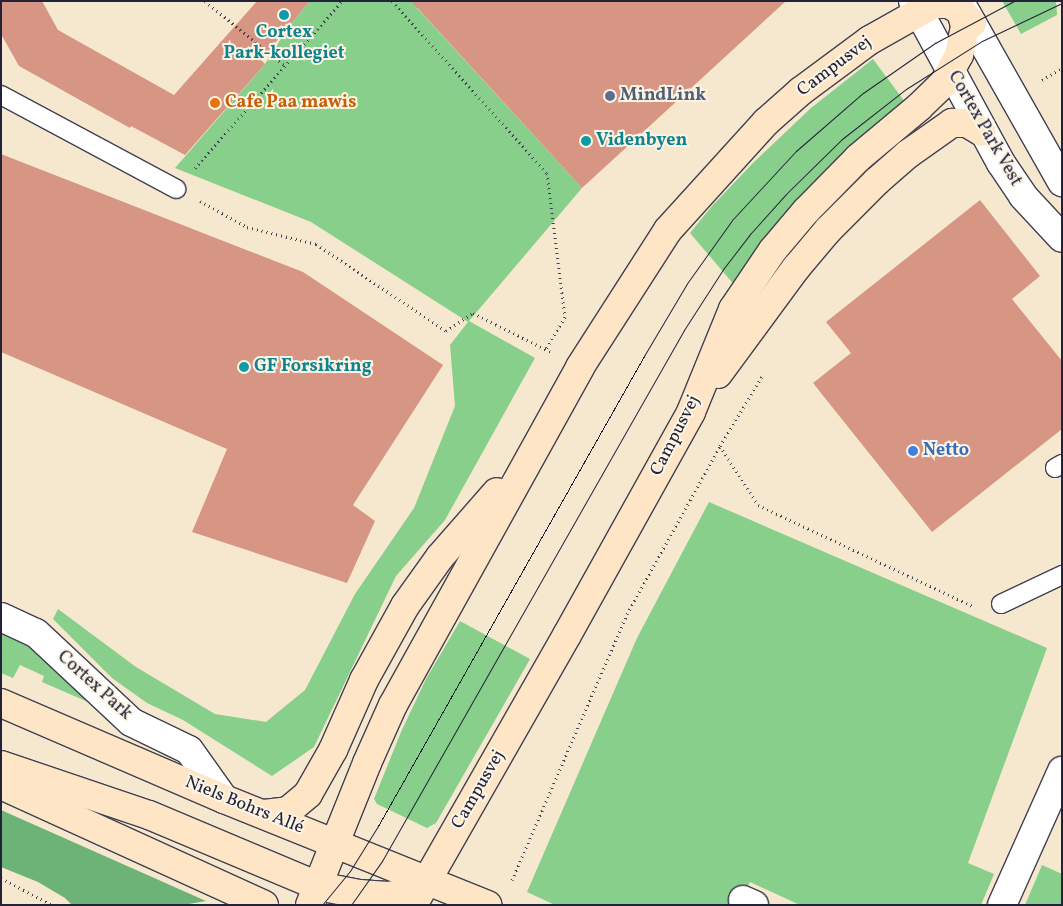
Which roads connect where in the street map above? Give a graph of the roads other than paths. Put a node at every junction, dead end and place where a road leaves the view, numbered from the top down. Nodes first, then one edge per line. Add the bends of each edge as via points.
1 (915, 6) edge
2 (963, 9) edge
3 (951, 73) junction
4 (1, 95) edge
5 (982, 132) junction
6 (1062, 182) edge
7 (176, 189) road end
8 (1062, 238) edge
9 (691, 412) junction
10 (536, 447) junction
11 (1062, 575) edge
12 (1001, 604) road end
13 (1, 617) edge
14 (1, 703) edge
15 (1, 765) edge
16 (1062, 771) edge
17 (1, 785) edge
18 (224, 800) junction
19 (264, 814) junction
20 (332, 850) junction
21 (428, 880) junction
22 (325, 896) edge
23 (264, 905) edge
24 (413, 905) edge
25 (488, 905) edge
26 (1002, 905) edge

1 - 2 street, Campusvej via 949,4
1 - 3 street, Cortex Park Vest
1 - 10 street, Campusvej via 801,91 766,122 668,230 580,367
2 - 3 street, Campusvej via 965,26
2 - 6 street
3 - 5 street, Cortex Park Vest
3 - 9 street, Campusvej via 934,94 877,141 830,186 772,250 733,309
4 - 7 lane
5 - 8 street, Cortex Park Vest via 1023,196
5 - 9 street via 967,123 952,123 908,154 850,206 796,268
9 - 21 street, Campusvej
10 - 19 street, Campusvej via 440,557 405,606 364,680 333,750 308,794 288,811
10 - 20 street, Campusvej via 393,705
11 - 12 lane
13 - 18 street, Cortex Park via 36,633 132,722 189,750
14 - 18 street, Niels Bohrs Allé
15 - 22 street via 149,815
16 - 26 street
17 - 23 street
18 - 19 street, Niels Bohrs Allé
19 - 20 street, Niels Bohrs Allé via 307,831
20 - 21 street, Niels Bohrs Allé
20 - 22 street, Campusvej
21 - 22 street via 410,892 388,896
21 - 24 street, Campusvej
21 - 25 street, Niels Bohrs Allé

